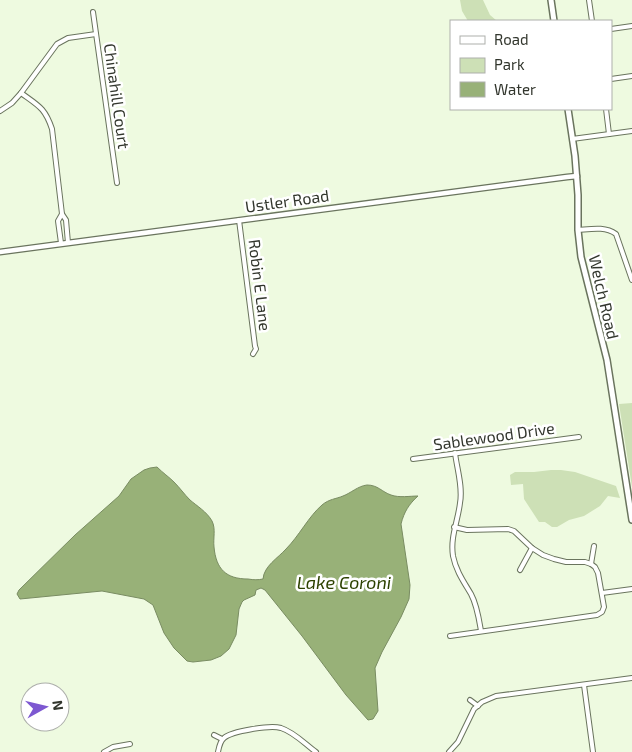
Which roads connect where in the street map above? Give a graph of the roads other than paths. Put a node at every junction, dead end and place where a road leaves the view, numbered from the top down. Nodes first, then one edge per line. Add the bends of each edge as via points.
1 (551, 0) edge
2 (589, 0) edge
3 (93, 12) dead end
4 (554, 20) edge
5 (592, 20) edge
6 (632, 26) edge
7 (612, 29) edge
8 (96, 34) junction
9 (632, 76) edge
10 (612, 79) edge
11 (21, 93) junction
12 (568, 110) edge
13 (606, 110) edge
14 (0, 111) edge
15 (632, 131) edge
16 (609, 134) junction
17 (572, 139) junction
18 (576, 176) junction
19 (117, 183) dead end
20 (62, 214) junction
21 (239, 220) junction
22 (66, 228) junction
23 (59, 229) junction
24 (578, 230) junction
25 (68, 242) junction
26 (61, 244) junction
27 (0, 252) edge
28 (632, 280) edge
29 (253, 354) dead end
30 (579, 437) dead end
31 (455, 454) junction
32 (413, 459) dead end
33 (632, 520) edge
34 (454, 528) junction
35 (594, 546) dead end
36 (532, 548) junction
37 (591, 564) junction
38 (520, 570) dead end
39 (632, 589) edge
40 (602, 593) junction
41 (481, 631) junction
42 (450, 636) dead end
43 (632, 678) edge
44 (584, 685) junction
45 (470, 700) dead end
46 (478, 706) junction
47 (214, 735) dead end
48 (222, 739) junction
49 (130, 744) dead end
50 (104, 752) edge
51 (218, 752) edge
52 (316, 752) edge
53 (449, 752) edge
54 (593, 752) edge

1 - 4 main road
2 - 5 street
3 - 8 street, Chinahill Court
6 - 7 street
8 - 11 street via 68,38 57,44
8 - 19 street, Chinahill Court
9 - 10 street
11 - 14 street
11 - 20 street via 44,110 52,129
12 - 17 main road, Welch Road
13 - 16 street
15 - 16 street
16 - 17 street
17 - 18 main road, Welch Road
18 - 21 street, Ustler Road
18 - 24 main road, Welch Road
20 - 22 street
20 - 23 street via 58,221
21 - 25 street, Ustler Road
21 - 29 street, Robin E Lane via 256,346
22 - 23 street
22 - 25 street
23 - 26 street
24 - 28 street via 605,229 616,234
24 - 33 main road, Welch Road via 581,257 607,360
25 - 26 street, Ustler Road
26 - 27 street, Ustler Road
30 - 31 street, Sablewood Drive
31 - 32 street, Sablewood Drive
31 - 34 street via 461,501
34 - 36 street via 508,529
34 - 41 street via 454,563 471,595
35 - 37 street
36 - 37 street via 554,559
36 - 38 street
37 - 40 street via 598,572
39 - 40 street
40 - 41 street via 604,607 597,615
41 - 42 street
43 - 44 street
44 - 46 street via 496,696
44 - 54 street
45 - 46 street
46 - 53 street
47 - 48 street
48 - 51 street
48 - 52 street via 230,734 282,728
49 - 50 street

